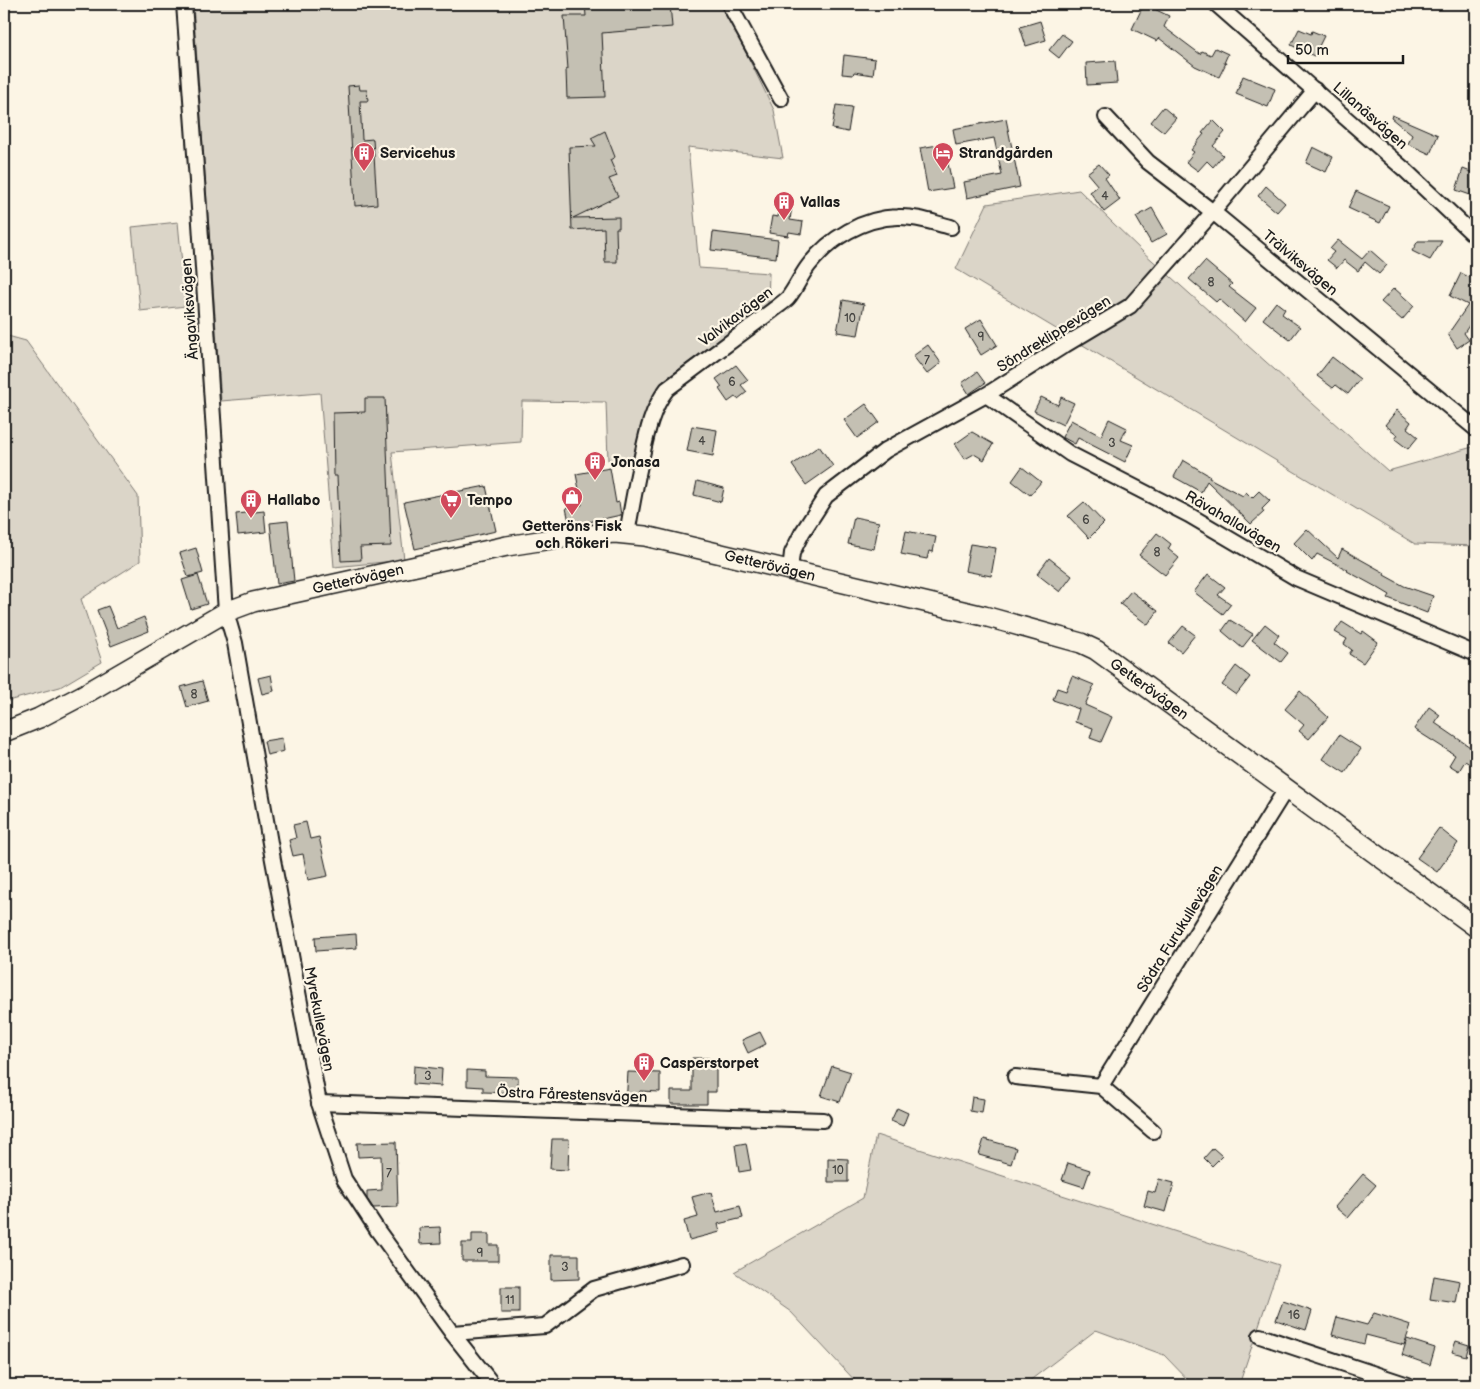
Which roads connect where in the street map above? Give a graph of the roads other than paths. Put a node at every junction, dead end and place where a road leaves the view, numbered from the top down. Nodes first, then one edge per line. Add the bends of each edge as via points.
1 (184, 4) edge
2 (729, 4) edge
3 (1216, 4) edge
4 (1315, 90) junction
5 (781, 99) dead end
6 (1106, 118) dead end
7 (1213, 212) junction
8 (951, 227) dead end
9 (1476, 237) edge
10 (986, 395) junction
11 (1476, 429) edge
12 (627, 534) junction
13 (790, 570) junction
14 (226, 612) junction
15 (1476, 654) edge
16 (4, 732) edge
17 (1286, 789) junction
18 (1476, 927) edge
19 (1015, 1077) dead end
20 (1101, 1086) junction
21 (319, 1104) junction
22 (823, 1120) dead end
23 (1153, 1131) dead end
24 (682, 1264) dead end
25 (452, 1333) junction
26 (1260, 1336) dead end
27 (493, 1385) edge
28 (1408, 1385) edge

1 - 14 street, Ängaviksvägen
2 - 5 street
3 - 4 street, Lillanäsvägen
4 - 7 street, Söndreklippevägen
4 - 9 street, Lillanäsvägen
6 - 7 street, Trälviksvägen via 1148,162
7 - 10 street, Söndreklippevägen via 1130,306
7 - 11 street, Trälviksvägen
8 - 12 street, Valvikavägen via 899,216 862,224 842,235 809,265 788,298 667,389 649,426
10 - 13 street, Söndreklippevägen via 886,450 826,496 792,553
10 - 15 street, Rävahallavägen via 1070,454 1189,515 1296,578
12 - 13 street, Getterövägen
12 - 14 street, Getterövägen via 574,536 507,546 253,602
13 - 17 street, Getterövägen via 984,616 1081,643 1096,650
14 - 16 street, Getterövägen via 83,695
14 - 21 street, Myrekullevägen via 235,643
17 - 18 street, Getterövägen
17 - 20 street, Södra Furukullevägen
19 - 20 street
20 - 23 street
21 - 22 street, Östra Fårestensvägen
21 - 25 street, Myrekullevägen via 344,1179
24 - 25 street via 594,1289 546,1326
25 - 27 street, Myrekullevägen
26 - 28 street

